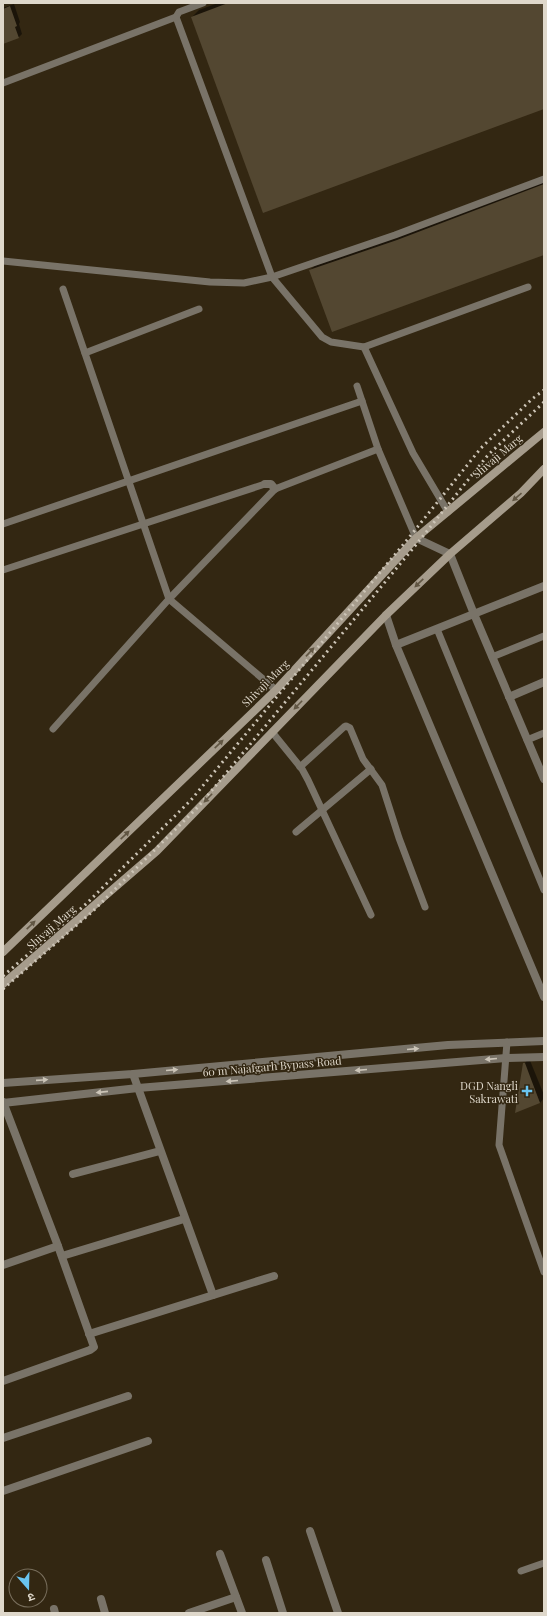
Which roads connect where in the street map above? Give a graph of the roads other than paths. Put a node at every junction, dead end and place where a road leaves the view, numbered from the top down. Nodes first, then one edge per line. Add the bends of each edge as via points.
1 (203, 3) edge
2 (176, 17) junction
3 (3, 83) edge
4 (544, 179) edge
5 (3, 262) edge
6 (272, 277) junction
7 (528, 287) dead end
8 (63, 289) dead end
9 (199, 309) dead end
10 (364, 347) junction
11 (85, 353) junction
12 (357, 386) dead end
13 (362, 401) junction
14 (544, 432) edge
15 (378, 448) junction
16 (544, 469) edge
17 (129, 480) junction
18 (265, 484) joint
19 (275, 489) junction
20 (448, 512) junction
21 (143, 523) junction
22 (3, 524) edge
23 (416, 538) junction
24 (450, 554) junction
25 (3, 570) edge
26 (544, 586) edge
27 (169, 600) junction
28 (474, 614) junction
29 (386, 615) junction
30 (437, 629) junction
31 (544, 636) edge
32 (396, 645) junction
33 (492, 657) junction
34 (544, 682) edge
35 (276, 690) junction
36 (509, 697) junction
37 (53, 729) dead end
38 (272, 732) junction
39 (544, 733) edge
40 (527, 740) junction
41 (300, 767) junction
42 (371, 769) junction
43 (544, 780) edge
44 (322, 809) junction
45 (296, 832) dead end
46 (544, 890) edge
47 (425, 907) dead end
48 (371, 915) dead end
49 (3, 952) edge
50 (3, 984) edge
51 (544, 997) edge
52 (544, 1041) edge
53 (507, 1042) junction
54 (544, 1057) edge
55 (506, 1058) junction
56 (132, 1074) junction
57 (3, 1083) edge
58 (138, 1088) junction
59 (3, 1103) edge
60 (160, 1151) junction
61 (73, 1174) dead end
62 (184, 1219) junction
63 (58, 1246) junction
64 (62, 1256) junction
65 (3, 1265) edge
66 (544, 1272) edge
67 (274, 1276) dead end
68 (213, 1295) junction
69 (89, 1334) junction
70 (3, 1380) edge
71 (128, 1396) dead end
72 (3, 1438) edge
73 (148, 1441) dead end
74 (3, 1491) edge
75 (310, 1531) dead end
76 (220, 1554) dead end
77 (266, 1560) dead end
78 (544, 1563) edge
79 (521, 1571) dead end
80 (236, 1597) junction
81 (101, 1599) dead end
82 (205, 1610) edge
83 (105, 1613) edge
84 (189, 1613) edge
85 (242, 1613) edge
86 (284, 1613) edge
87 (338, 1613) edge

1 - 2 lane via 179,12
2 - 3 lane
2 - 6 lane
4 - 6 lane via 395,235
5 - 6 lane via 210,282 244,283
6 - 10 lane via 322,337 331,342
7 - 10 lane
8 - 11 lane
9 - 11 lane
10 - 20 lane via 413,453
11 - 17 lane
12 - 13 lane
13 - 15 lane
13 - 17 lane
14 - 20 main road, Shivaji Marg
15 - 19 lane
15 - 23 lane
16 -> 24 main road, Shivaji Marg via 521,493
17 - 21 lane
17 - 22 lane
18 - 19 street via 270,484
18 - 21 lane
19 - 27 lane
20 - 23 main road, Shivaji Marg
21 - 25 lane
21 - 27 lane
23 - 24 street
35 -> 23 main road, Shivaji Marg
24 - 28 street
24 -> 29 main road, Shivaji Marg
26 - 28 street
27 - 35 lane
27 - 37 lane
28 - 30 street
28 - 33 street
29 - 32 street
29 -> 38 main road, Shivaji Marg
30 - 32 street
30 - 46 lane
31 - 33 lane
32 - 51 street
33 - 36 street
34 - 36 street
49 -> 35 main road, Shivaji Marg
36 - 40 street
38 - 41 lane
38 -> 50 main road, Shivaji Marg via 157,851
39 - 40 lane
40 - 43 street
41 - 42 lane via 346,726 350,728 360,754
41 - 44 lane
42 - 44 lane
42 - 47 lane via 382,785
44 - 45 lane
44 - 48 lane
52 - 53 street, 60 m Najafgarh Bypass Road
53 - 55 lane
56 -> 53 street, 60 m Najafgarh Bypass Road via 448,1045
54 - 55 street, 60 m Najafgarh Bypass Road
55 -> 58 street, 60 m Najafgarh Bypass Road
55 - 66 lane via 499,1145
57 -> 56 street, 60 m Najafgarh Bypass Road
56 - 58 street
58 -> 59 street, 60 m Najafgarh Bypass Road
58 - 60 street
59 - 63 street
60 - 61 street
60 - 62 street
62 - 64 street
62 - 68 street
63 - 64 street
63 - 65 street
64 - 69 street
67 - 68 street
68 - 69 street
69 - 70 street via 94,1344 90,1350
71 - 72 street
73 - 74 street
75 - 87 street
76 - 80 street
77 - 86 street
78 - 79 lane
80 - 82 street
80 - 85 street
81 - 83 street
82 - 84 street

